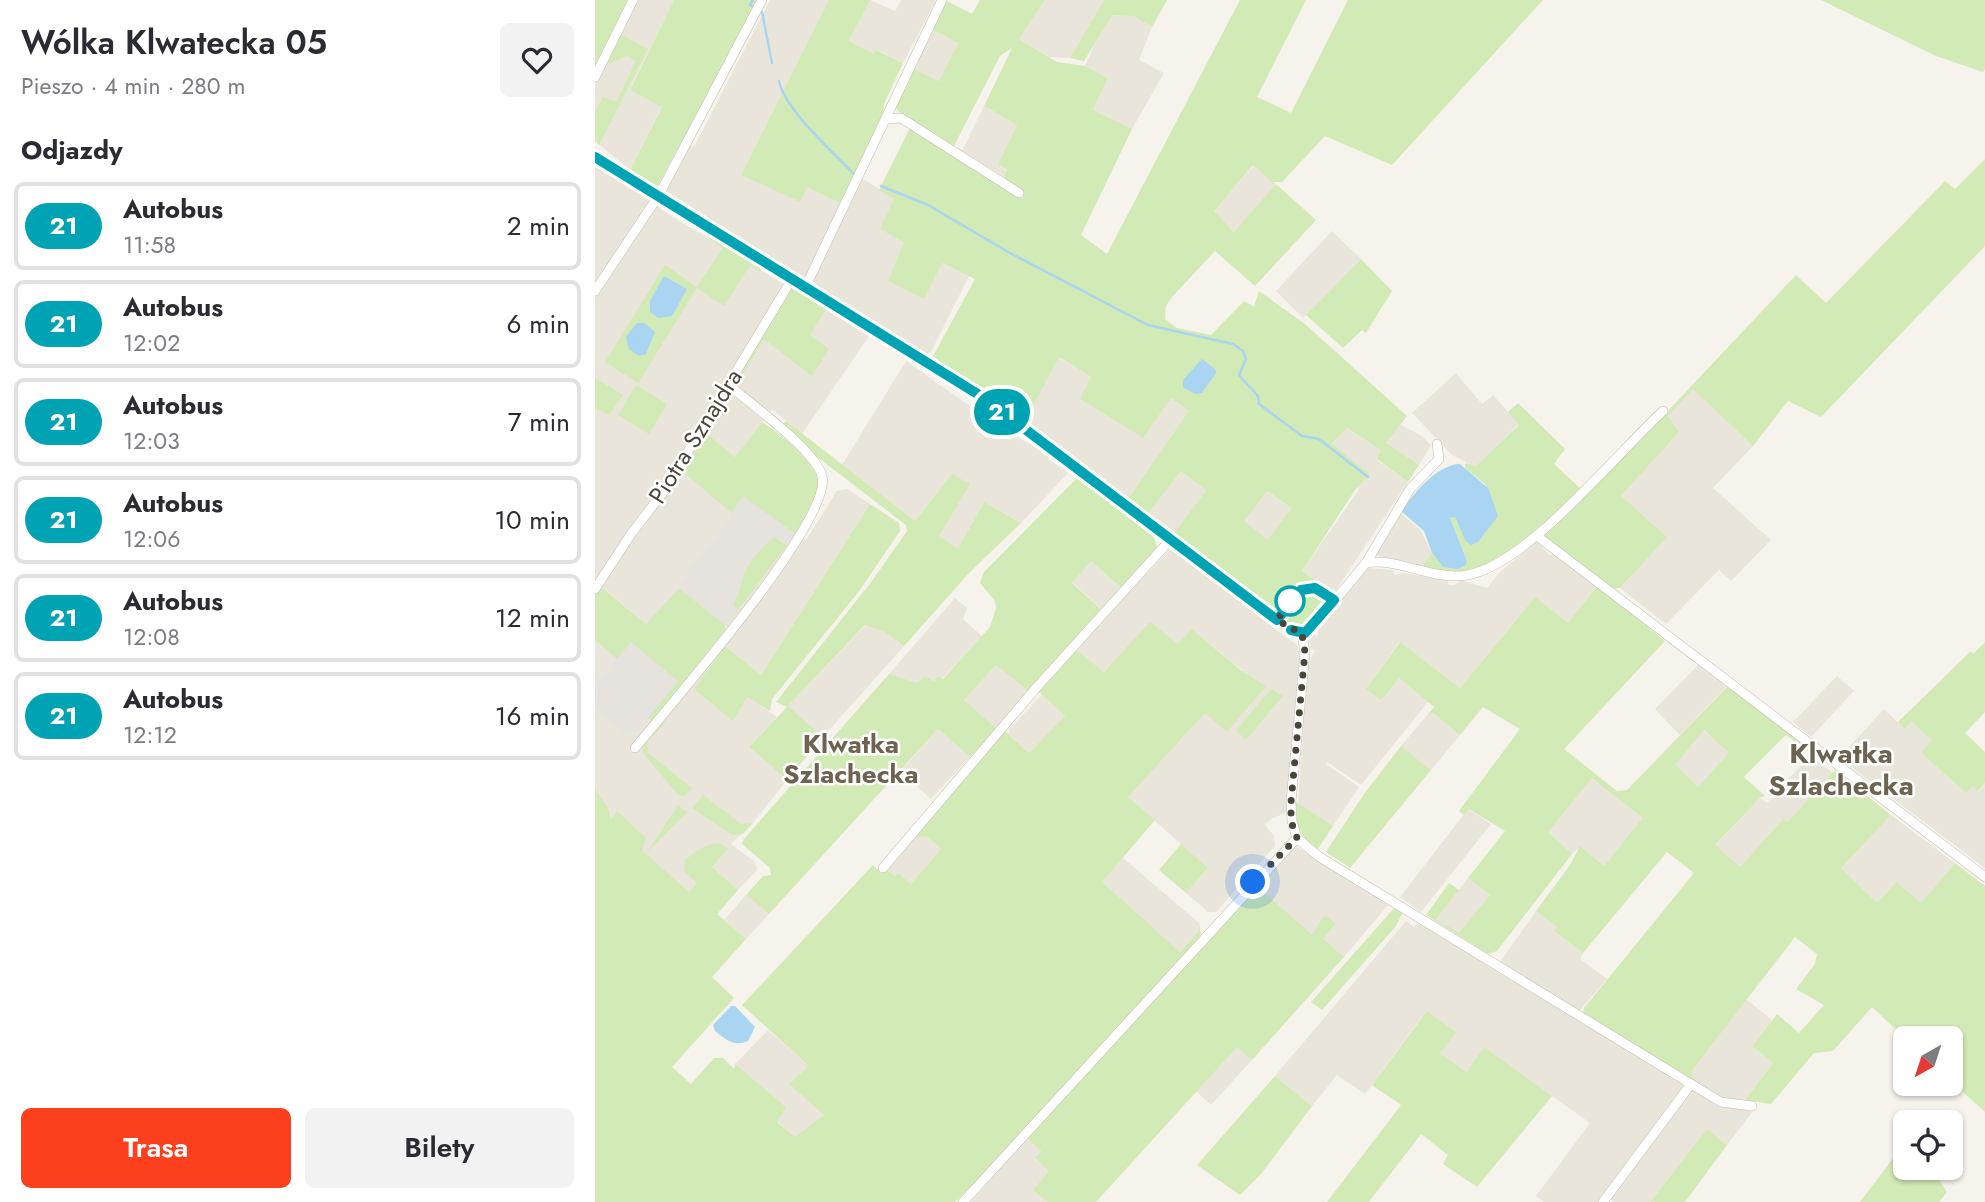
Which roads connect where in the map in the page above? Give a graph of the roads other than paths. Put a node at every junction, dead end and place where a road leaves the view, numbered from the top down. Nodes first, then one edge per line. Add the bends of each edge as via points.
1 (633, 0) edge
2 (942, 0) edge
3 (759, 6) edge
4 (595, 77) edge
5 (888, 119) junction
6 (595, 157) edge
7 (1019, 193) dead end
8 (659, 195) junction
9 (792, 279) junction
10 (805, 288) junction
11 (595, 291) edge
12 (727, 384) junction
13 (1663, 411) dead end
14 (1437, 443) dead end
15 (1537, 536) junction
16 (1171, 540) junction
17 (1366, 563) junction
18 (595, 589) edge
19 (1302, 634) junction
20 (635, 748) dead end
21 (1297, 838) junction
22 (883, 868) dead end
23 (1985, 877) edge
24 (1691, 1084) junction
25 (1752, 1106) dead end
26 (963, 1202) edge
27 (1602, 1202) edge

1 - 4 street
2 - 5 street via 891,103
3 - 8 street
5 - 7 street via 901,118
5 - 10 street
6 - 8 street
8 - 9 street
8 - 11 street
9 - 10 street
9 - 12 street, Piotra Sznajdra
10 - 16 street via 984,398
12 - 18 street, Piotra Sznajdra via 664,491
12 - 20 street via 809,456 823,476 820,501 795,547
13 - 15 street
14 - 17 street via 1439,459 1409,489
15 - 17 street via 1496,565 1471,575 1447,576
15 - 23 street
16 - 19 street
16 - 22 street
17 - 19 street
19 - 21 street via 1305,652 1291,802
21 - 24 street via 1318,856
21 - 26 street
24 - 25 street via 1721,1102
24 - 27 street

